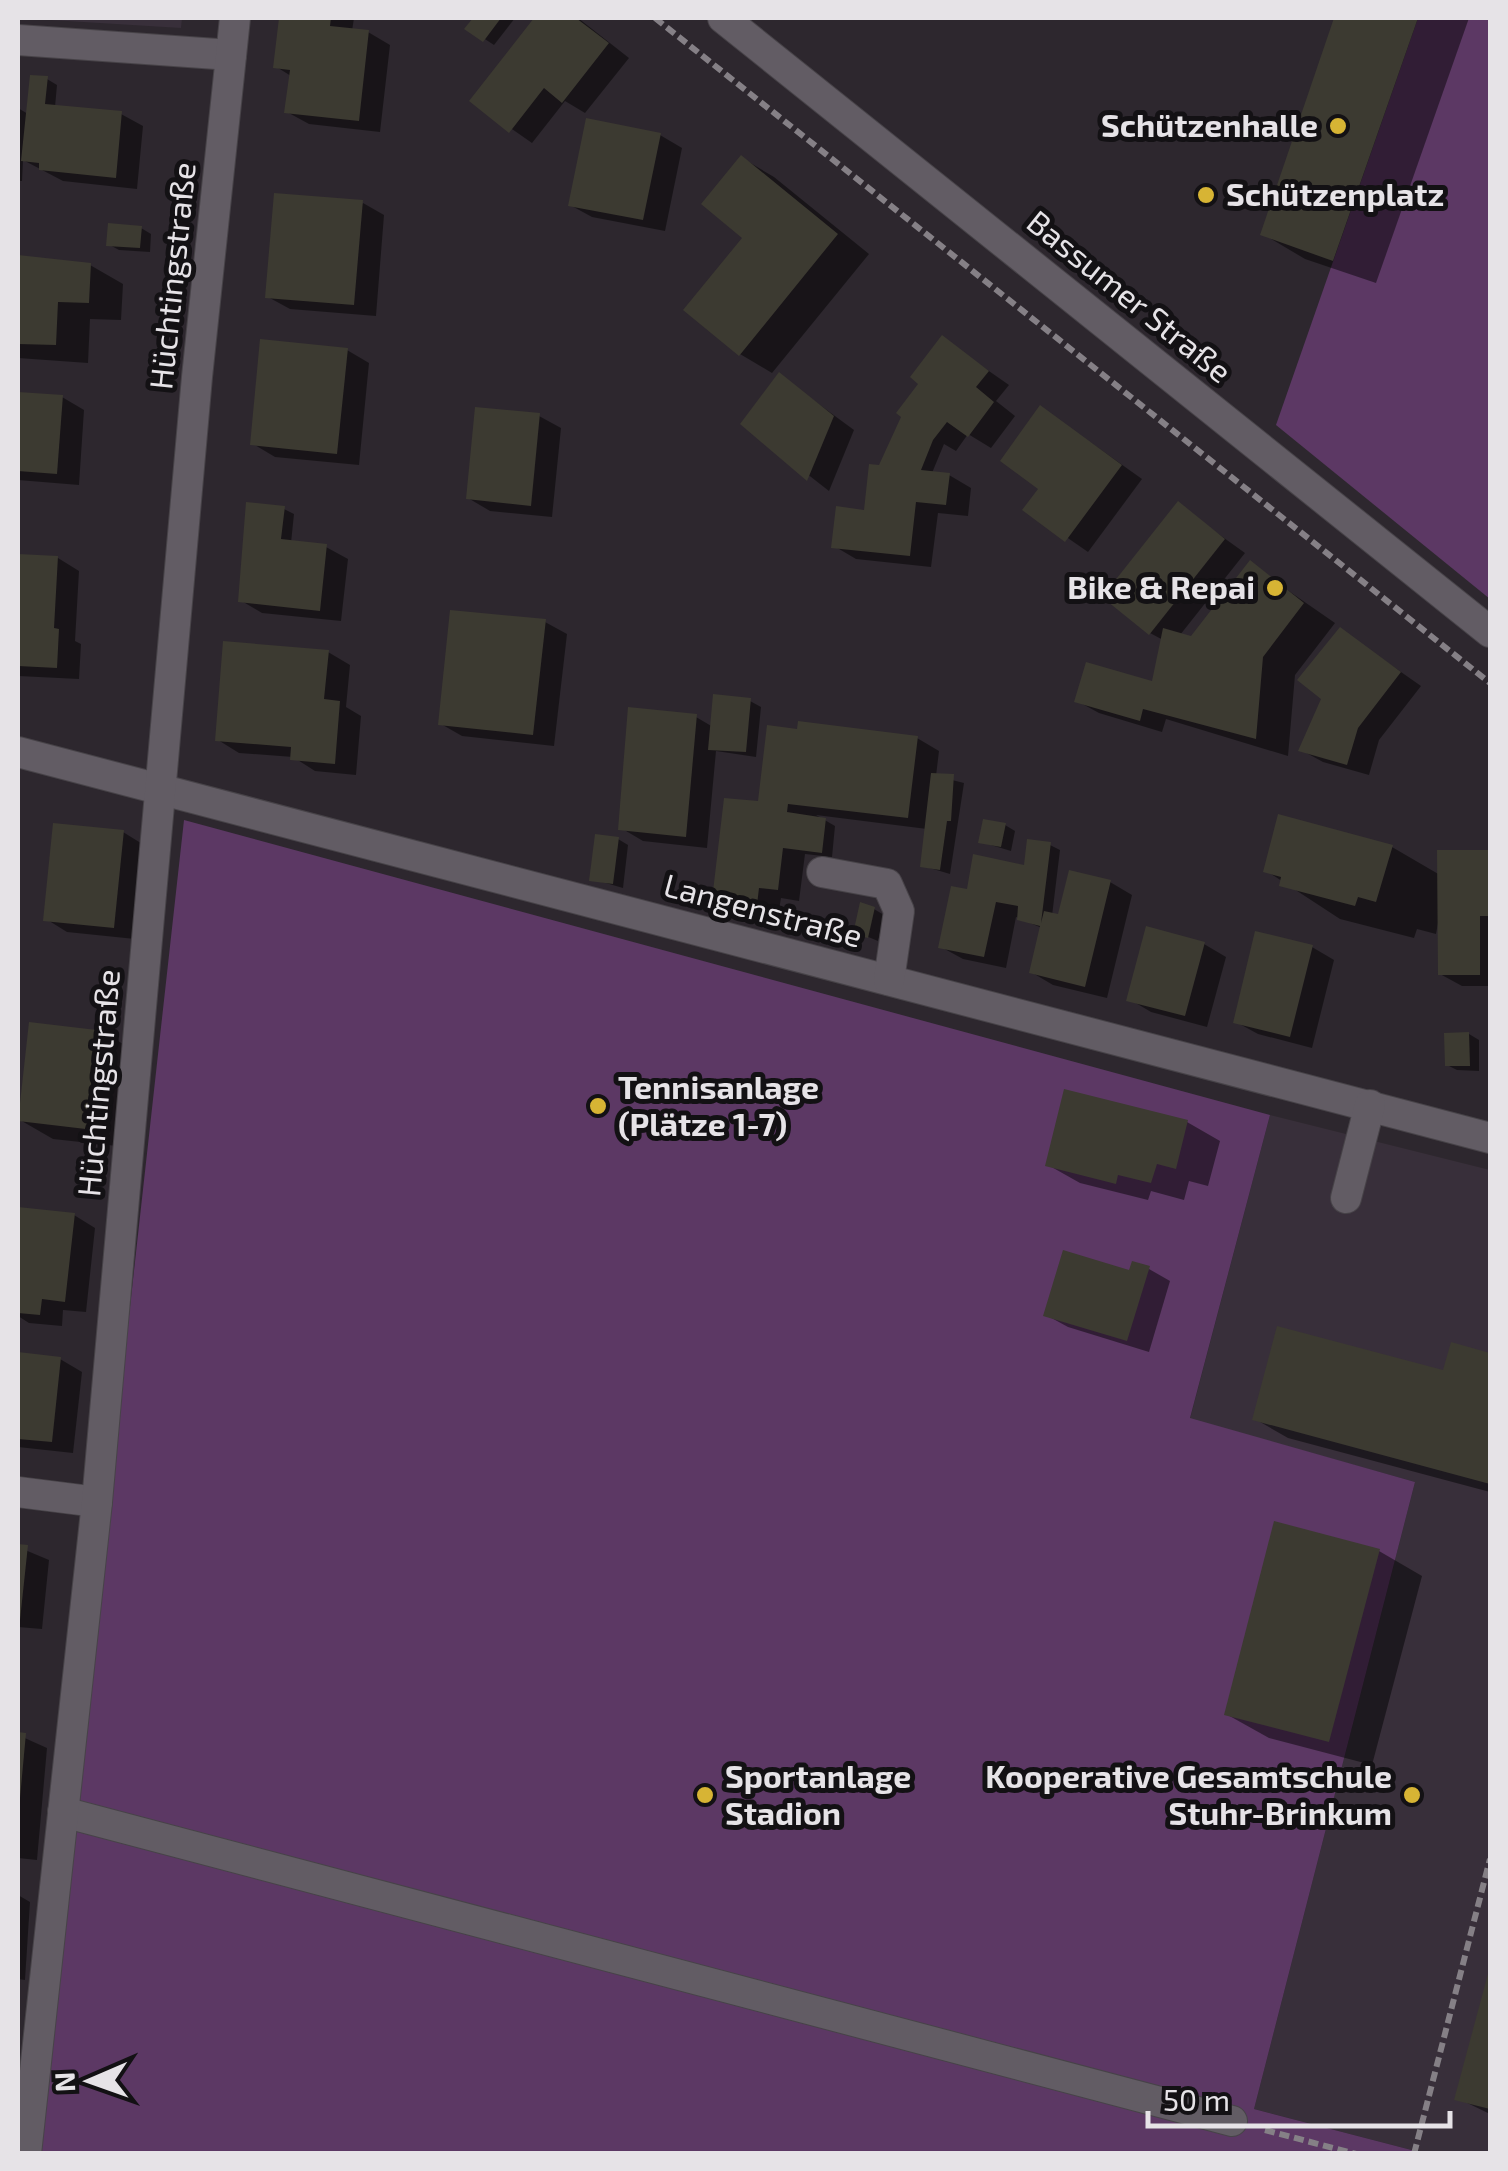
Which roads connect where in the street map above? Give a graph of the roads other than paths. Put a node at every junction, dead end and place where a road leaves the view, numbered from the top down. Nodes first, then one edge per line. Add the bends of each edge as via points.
1 (235, 18) edge
2 (723, 18) edge
3 (18, 40) edge
4 (232, 55) junction
5 (1490, 632) edge
6 (18, 752) edge
7 (160, 790) junction
8 (822, 872) dead end
9 (889, 980) junction
10 (1370, 1105) junction
11 (1490, 1138) edge
12 (1346, 1198) dead end
13 (18, 1492) edge
14 (97, 1502) junction
15 (63, 1812) junction
16 (1232, 2121) road end
17 (26, 2154) edge

1 - 4 street, Hüchtingstraße
2 - 5 street, Bassumer Straße
3 - 4 street
4 - 7 street, Hüchtingstraße
6 - 7 street, Langenstraße
7 - 9 street, Langenstraße
7 - 14 street, Hüchtingstraße
8 - 9 street via 887,884 899,910
9 - 10 street, Langenstraße
10 - 11 street, Langenstraße
10 - 12 street
13 - 14 street
14 - 15 street, Hüchtingstraße
15 - 16 street
15 - 17 street, Hüchtingstraße

